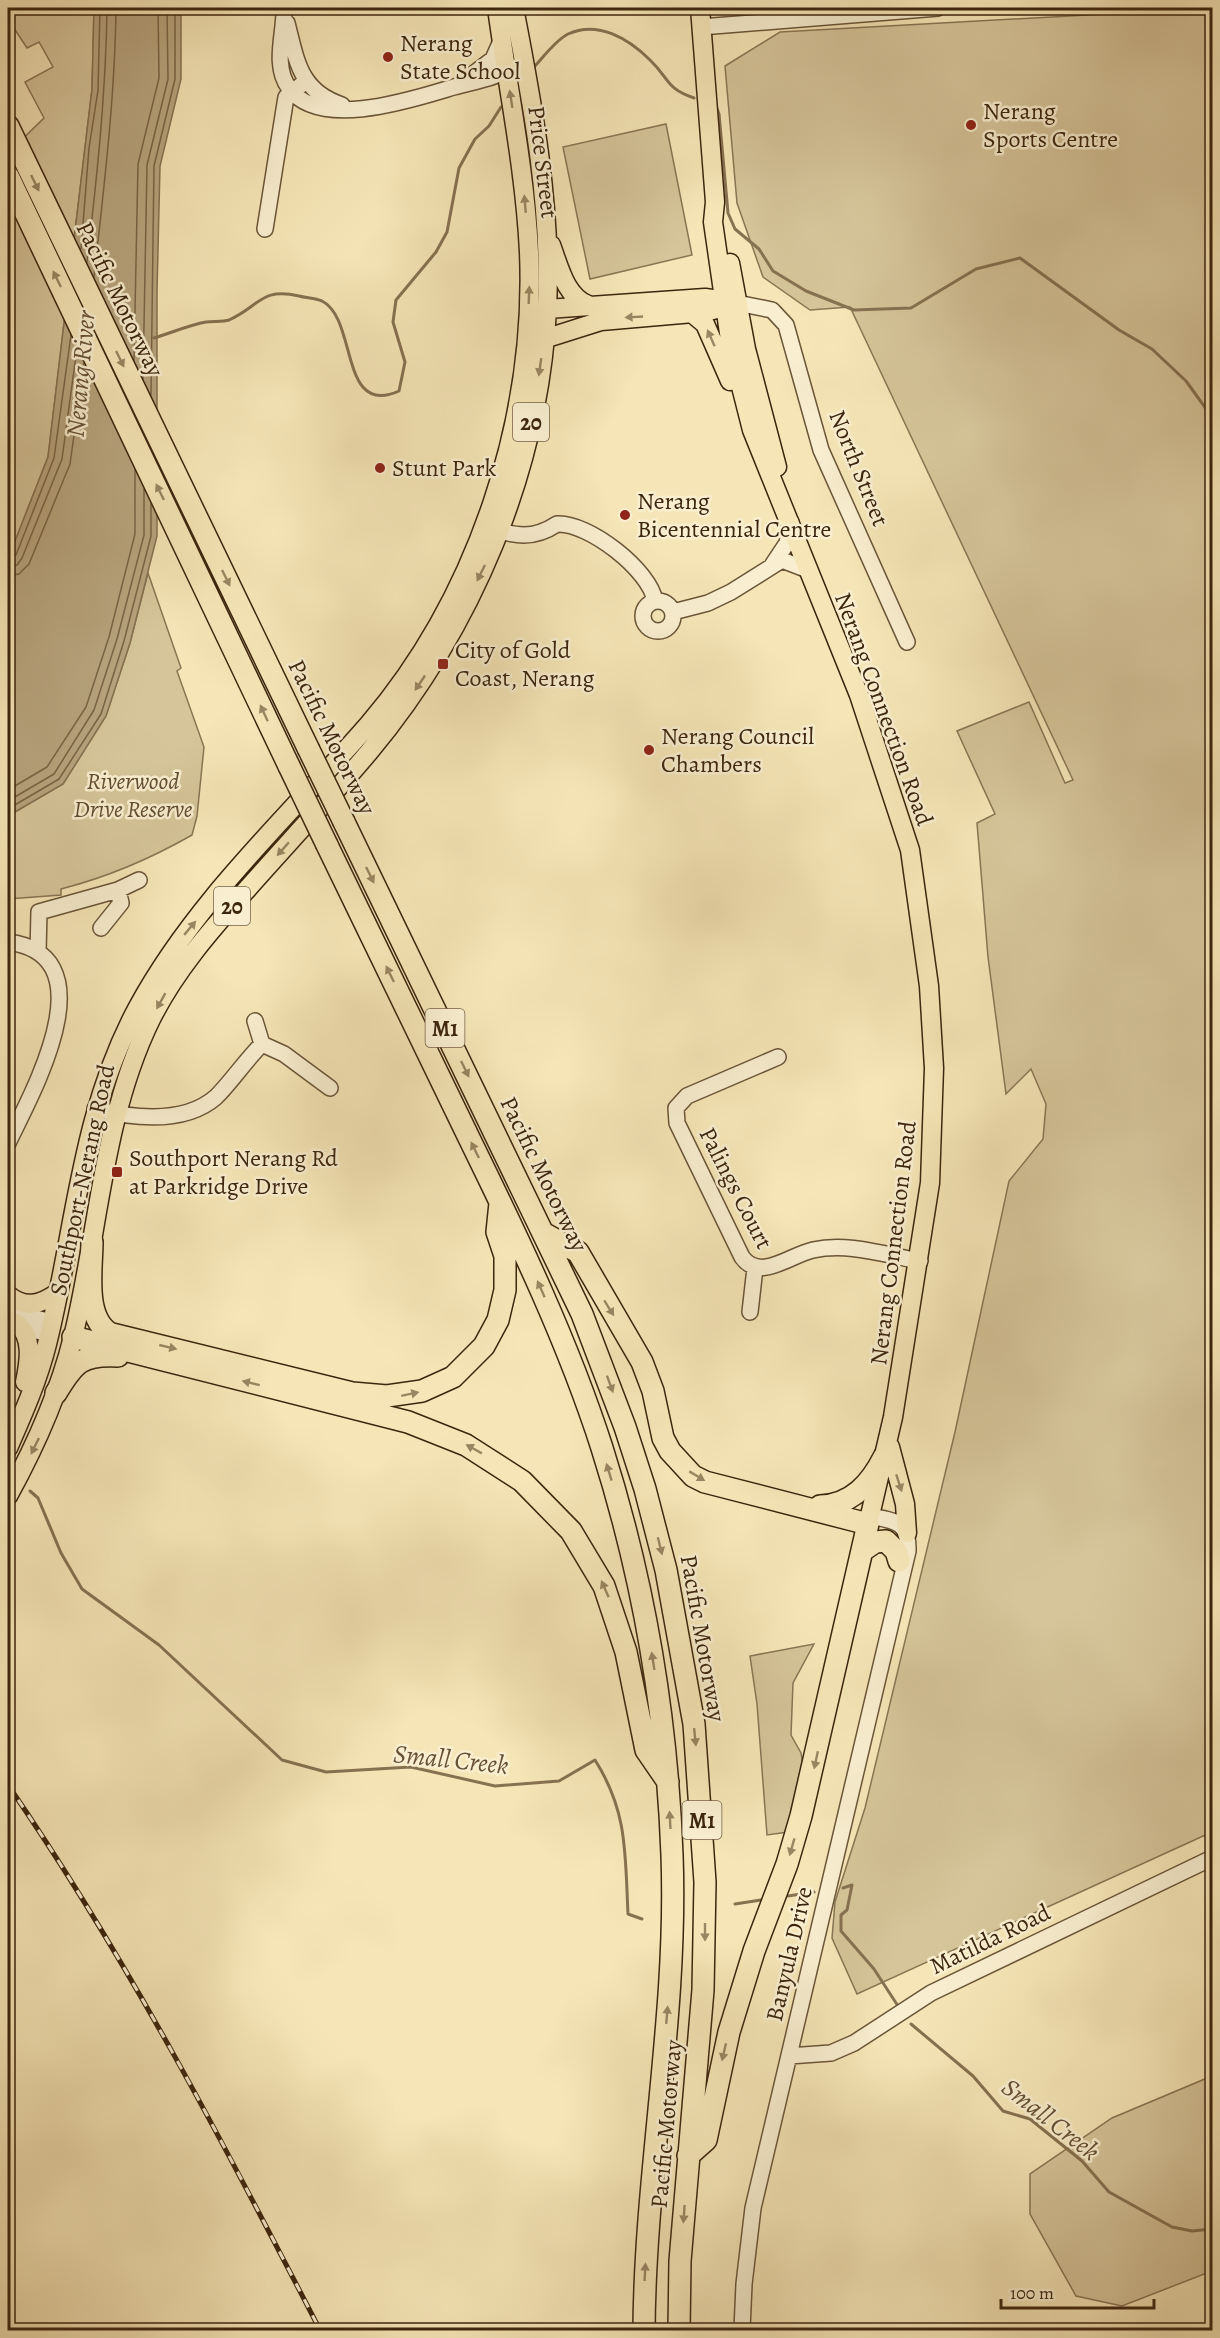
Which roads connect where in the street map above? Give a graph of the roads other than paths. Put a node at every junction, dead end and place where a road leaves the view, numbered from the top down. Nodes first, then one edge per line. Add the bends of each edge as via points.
1 (508, 8) edge
2 (700, 8) edge
3 (938, 8) edge
4 (885, 9) edge
5 (284, 11) edge
6 (701, 27) junction
7 (501, 40) junction
8 (506, 70) junction
9 (306, 81) junction
10 (450, 88) junction
11 (291, 91) junction
12 (363, 107) junction
13 (9, 128) edge
14 (8, 176) edge
15 (715, 202) junction
16 (265, 229) dead end
17 (545, 229) junction
18 (529, 251) joint
19 (719, 272) junction
20 (664, 301) junction
21 (729, 304) junction
22 (588, 305) junction
23 (547, 309) junction
24 (693, 314) junction
25 (535, 339) junction
26 (752, 430) junction
27 (790, 520) junction
28 (482, 526) junction
29 (501, 531) junction
30 (773, 564) junction
31 (808, 570) junction
32 (655, 601) junction
33 (673, 612) junction
34 (907, 642) dead end
35 (140, 880) dead end
36 (118, 890) junction
37 (101, 928) dead end
38 (8, 942) edge
39 (38, 952) junction
40 (255, 1021) dead end
41 (262, 1044) junction
42 (778, 1057) dead end
43 (330, 1088) dead end
44 (95, 1109) junction
45 (116, 1114) junction
46 (8, 1143) edge
47 (500, 1202) junction
48 (545, 1234) junction
49 (92, 1242) junction
50 (920, 1261) junction
51 (755, 1268) junction
52 (57, 1293) junction
53 (8, 1295) edge
54 (8, 1304) edge
55 (750, 1312) dead end
56 (12, 1319) edge
57 (50, 1328) junction
58 (74, 1332) junction
59 (111, 1334) junction
60 (145, 1357) junction
61 (56, 1393) junction
62 (15, 1431) junction
63 (890, 1434) junction
64 (8, 1448) edge
65 (884, 1456) junction
66 (8, 1496) edge
67 (809, 1505) junction
68 (869, 1520) junction
69 (907, 1533) junction
70 (862, 1551) junction
71 (899, 1561) junction
72 (898, 1591) junction
73 (668, 1782) junction
74 (1212, 1858) edge
75 (789, 2056) junction
76 (688, 2156) junction
77 (644, 2331) edge
78 (679, 2331) edge
79 (742, 2331) edge

1 - 7 main road, Price Street / 20
1 - 8 main road via 514,57
1 - 17 main road, Price Street via 538,146
2 - 6 main road, Nerang Connection Road
3 - 4 street
4 - 6 street
5 - 9 street
5 - 11 street via 280,51 283,77
6 - 15 main road, Nerang Connection Road
7 - 8 main road, Price Street / 20
7 - 10 street via 493,59
8 - 10 street
18 -> 8 main road, Price Street / 20
9 - 11 street
9 - 12 street via 330,101
10 - 12 street via 412,101
11 - 12 street via 320,107
11 - 16 street via 284,109
13 -> 48 highway, Pacific Motorway / M1, bridge
47 -> 14 highway, Pacific Motorway / M1, bridge
15 - 19 main road, Nerang Connection Road via 713,222
15 - 21 main road, Nerang Connection Road via 723,221
17 - 22 main road via 568,286
17 - 23 main road
25 -> 18 main road, Southport-Nerang Road / 20
19 - 20 main road via 705,285
19 - 21 main road, Nerang Connection Road
20 - 21 main road, North Street
20 - 22 main road, North Street
21 - 24 main road, North Street
21 - 26 main road, Nerang Connection Road via 734,362
21 - 27 main road, Nerang Connection Road via 746,349
21 - 34 street, North Street via 772,310 786,325 821,450
22 - 23 main road, North Street
23 - 25 main road via 536,320
24 -> 25 main road, North Street via 601,321
26 -> 24 main road via 705,324
25 - 28 main road, Southport-Nerang Road / 20 via 509,450
25 -> 29 main road, Southport-Nerang Road / 20 via 527,441
26 - 27 main road, Nerang Connection Road
27 - 30 street via 787,543
27 - 31 main road, Nerang Connection Road
28 - 29 street
44 -> 28 main road, Southport-Nerang Road / 20 via 130,1022 180,939 372,720 437,623
29 - 32 street via 532,536 557,524 580,528 606,544 645,578
29 -> 45 main road, Southport-Nerang Road / 20 via 461,615 411,696 370,751 202,941 174,979 132,1060
30 - 31 street via 786,560
30 - 33 street via 731,592
31 - 50 main road, Nerang Connection Road via 859,695 910,850 929,986 934,1068 930,1172
32 - 33 street via 663,602
32 - 33 street via 647,604 642,620 654,632 671,624
35 - 36 street
36 - 37 street via 121,903
36 - 39 street via 39,912
38 - 39 street
39 - 46 street via 56,977 58,1026
40 - 41 street
41 - 43 street via 284,1054
41 - 45 street via 217,1096 199,1108 150,1119
42 - 51 street, Palings Court via 687,1096 676,1108 677,1123 742,1257
44 - 45 street
44 - 52 main road, Southport-Nerang Road / 20
45 - 49 main road, Southport-Nerang Road / 20
59 -> 47 highway via 352,1393 387,1396 422,1391 464,1368 484,1346 498,1320 506,1290 505,1256 497,1232
73 -> 47 highway, Pacific Motorway / M1 via 647,1623 619,1504 562,1339
48 -> 67 highway via 578,1252 632,1345 653,1391 663,1438 681,1464 705,1482
48 -> 76 highway, Pacific Motorway / M1 via 603,1364 645,1489 666,1570 689,1691 703,1823 705,1894 703,1990
49 - 58 main road, Southport-Nerang Road / 20
49 - 59 highway via 94,1310 101,1326
50 - 51 street, Palings Court via 831,1246 802,1252 761,1270
50 - 63 main road, Nerang Connection Road
51 - 55 street
52 - 53 main road via 30,1305
52 - 57 main road, Southport-Nerang Road / 20
54 - 57 street
56 - 57 street via 30,1330
56 - 62 main road via 26,1334 29,1358
57 - 58 main road
57 - 62 main road, Southport-Nerang Road / 20
58 - 59 highway
58 - 60 highway
58 - 61 main road, Southport-Nerang Road / 20
60 - 61 highway via 87,1358 71,1368
73 -> 60 highway via 646,1750 626,1652 604,1586 571,1531 522,1481 466,1445 408,1422
61 -> 66 main road, Southport-Nerang Road / 20 via 37,1443
62 - 64 main road, Southport-Nerang Road / 20
63 - 65 main road, Nerang Connection Road
63 -> 69 main road
65 - 67 highway via 859,1492 840,1503
65 - 68 main road, Nerang Connection Road
67 - 68 highway
68 - 69 street via 898,1523
68 - 70 highway
68 - 71 street, Banyula Drive via 894,1534
69 - 72 street, Banyula Drive via 908,1551
70 - 71 highway via 882,1540 896,1551
70 -> 76 highway via 816,1762 787,1864 729,2032 706,2140
71 - 72 street, Banyula Drive
72 - 75 street, Banyula Drive
77 -> 73 highway, Pacific Motorway / M1 via 648,2223 669,1986 673,1886
74 - 75 street, Matilda Road via 931,1992 854,2043 831,2053
75 - 79 street, Banyula Drive via 753,2208
76 -> 78 highway, Pacific Motorway / M1

